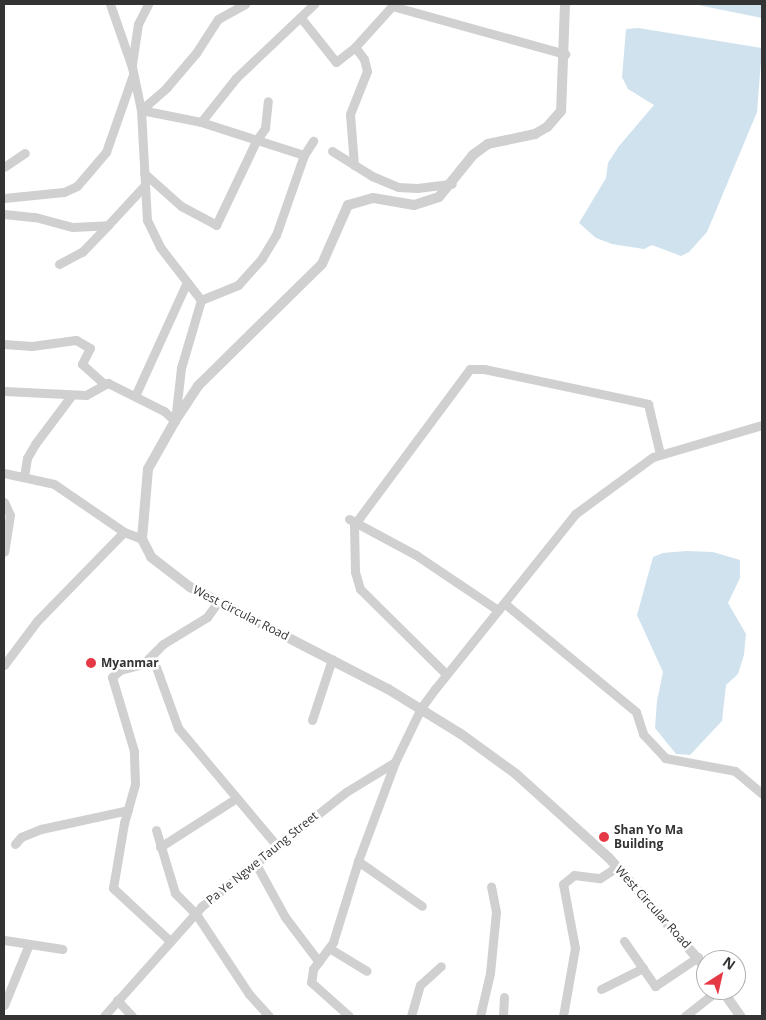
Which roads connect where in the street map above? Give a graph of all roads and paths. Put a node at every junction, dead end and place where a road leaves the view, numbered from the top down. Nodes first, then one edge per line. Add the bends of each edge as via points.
1 (110, 4) edge
2 (148, 4) edge
3 (245, 4) edge
4 (314, 4) edge
5 (565, 4) edge
6 (407, 7) edge
7 (301, 18) junction
8 (355, 47) junction
9 (566, 54) junction
10 (132, 71) junction
11 (268, 101) dead end
12 (141, 110) junction
13 (200, 122) junction
14 (256, 141) junction
15 (313, 141) dead end
16 (332, 150) dead end
17 (24, 153) dead end
18 (304, 155) junction
19 (354, 165) junction
20 (4, 166) edge
21 (144, 173) junction
22 (453, 184) junction
23 (145, 185) junction
24 (4, 198) edge
25 (4, 214) edge
26 (108, 225) junction
27 (59, 264) dead end
28 (187, 282) junction
29 (201, 300) junction
30 (4, 344) edge
31 (103, 383) junction
32 (4, 391) edge
33 (71, 396) junction
34 (136, 396) junction
35 (175, 421) junction
36 (762, 426) edge
37 (660, 454) junction
38 (4, 473) edge
39 (24, 477) junction
40 (4, 502) edge
41 (352, 521) junction
42 (124, 532) junction
43 (142, 539) junction
44 (4, 552) edge
45 (217, 603) junction
46 (501, 607) junction
47 (152, 656) junction
48 (332, 659) junction
49 (4, 665) edge
50 (446, 674) junction
51 (421, 708) junction
52 (312, 720) dead end
53 (395, 762) junction
54 (762, 794) edge
55 (235, 799) junction
56 (128, 810) junction
57 (156, 830) dead end
58 (14, 844) dead end
59 (277, 846) junction
60 (160, 847) junction
61 (358, 861) junction
62 (257, 866) junction
63 (617, 867) junction
64 (491, 886) dead end
65 (422, 906) dead end
66 (196, 914) junction
67 (4, 940) edge
68 (170, 941) junction
69 (624, 941) dead end
70 (29, 944) junction
71 (329, 948) junction
72 (62, 949) dead end
73 (696, 955) edge
74 (696, 958) edge
75 (318, 962) junction
76 (440, 966) dead end
77 (643, 968) junction
78 (367, 971) dead end
79 (601, 989) dead end
80 (504, 997) dead end
81 (117, 1000) junction
82 (705, 1000) edge
83 (729, 1000) edge
84 (4, 1005) edge
85 (104, 1016) edge
86 (132, 1016) edge
87 (269, 1016) edge
88 (350, 1016) edge
89 (411, 1016) edge
90 (480, 1016) edge
91 (503, 1016) edge
92 (563, 1016) edge
93 (685, 1016) edge
94 (740, 1016) edge

1 - 10 street
2 - 10 street via 138,24
3 - 12 street via 218,19 196,53 167,87
4 - 7 street
5 - 9 street
6 - 8 street via 389,6
6 - 9 street
7 - 8 street via 336,62
7 - 13 street via 236,78
8 - 19 street via 364,59 367,71 350,114
9 - 22 street via 561,111 547,127 535,134 488,144 473,155
10 - 12 street
10 - 24 street via 106,152 77,186 64,192
11 - 14 street via 267,122
12 - 13 street
12 - 21 street
13 - 14 street
14 - 18 street
14 - 21 street via 221,219 214,226 181,206
15 - 18 street
16 - 19 street
17 - 20 street
18 - 29 street via 276,235 262,258 238,285
19 - 22 street via 398,187
21 - 23 street
22 - 35 street via 439,197 414,206 373,198 348,205 322,264 198,386
23 - 26 street
23 - 28 street via 147,220 160,247
25 - 26 street via 73,226
26 - 27 street via 82,252
28 - 29 street
28 - 34 street
29 - 35 street via 181,368
30 - 31 street via 32,346 76,340 90,348 82,364
31 - 33 street via 86,395
31 - 34 street
32 - 33 street via 31,390
33 - 39 street via 31,451
34 - 35 street
35 - 43 street via 148,469
36 - 37 street
37 - 41 street via 648,404 484,368 470,369
37 - 46 street via 575,514
38 - 39 street
39 - 42 street via 54,484
40 - 44 street via 10,515
41 - 46 street
41 - 50 street via 355,572 360,589
42 - 43 street
42 - 49 street via 37,620
43 - 45 street, West Circular Road via 151,557
45 - 47 street via 207,617 170,639
45 - 48 street, West Circular Road
46 - 50 street
46 - 54 street via 636,712 644,734 665,758 735,771
47 - 55 street via 178,728
47 - 56 street via 143,664 120,670 112,677 134,751 136,784
48 - 51 street, West Circular Road
48 - 52 street
50 - 51 street
51 - 53 street
51 - 63 street, West Circular Road via 516,774
53 - 59 street, Pa Ye Ngwe Taung Street via 346,792
53 - 61 street
55 - 59 street
55 - 60 street
56 - 58 street via 36,831
56 - 68 street via 113,888
57 - 60 street
59 - 62 street, Pa Ye Ngwe Taung Street
60 - 66 street via 173,888
61 - 65 street
61 - 71 street
62 - 66 street, Pa Ye Ngwe Taung Street
62 - 75 street via 286,917
63 - 73 street, West Circular Road
63 - 92 street via 600,878 574,875 563,884 575,948
64 - 90 street via 496,912 490,973
66 - 68 street, Pa Ye Ngwe Taung Street
66 - 87 street via 249,994
67 - 70 street
68 - 81 street, Pa Ye Ngwe Taung Street
69 - 77 street
70 - 72 street
70 - 84 street
71 - 75 street
71 - 78 street
74 - 77 street via 655,986
75 - 88 street via 311,982
76 - 89 street via 420,985
77 - 79 street
80 - 91 street
81 - 85 street, Pa Ye Ngwe Taung Street
81 - 86 street
82 - 93 street
83 - 94 street

